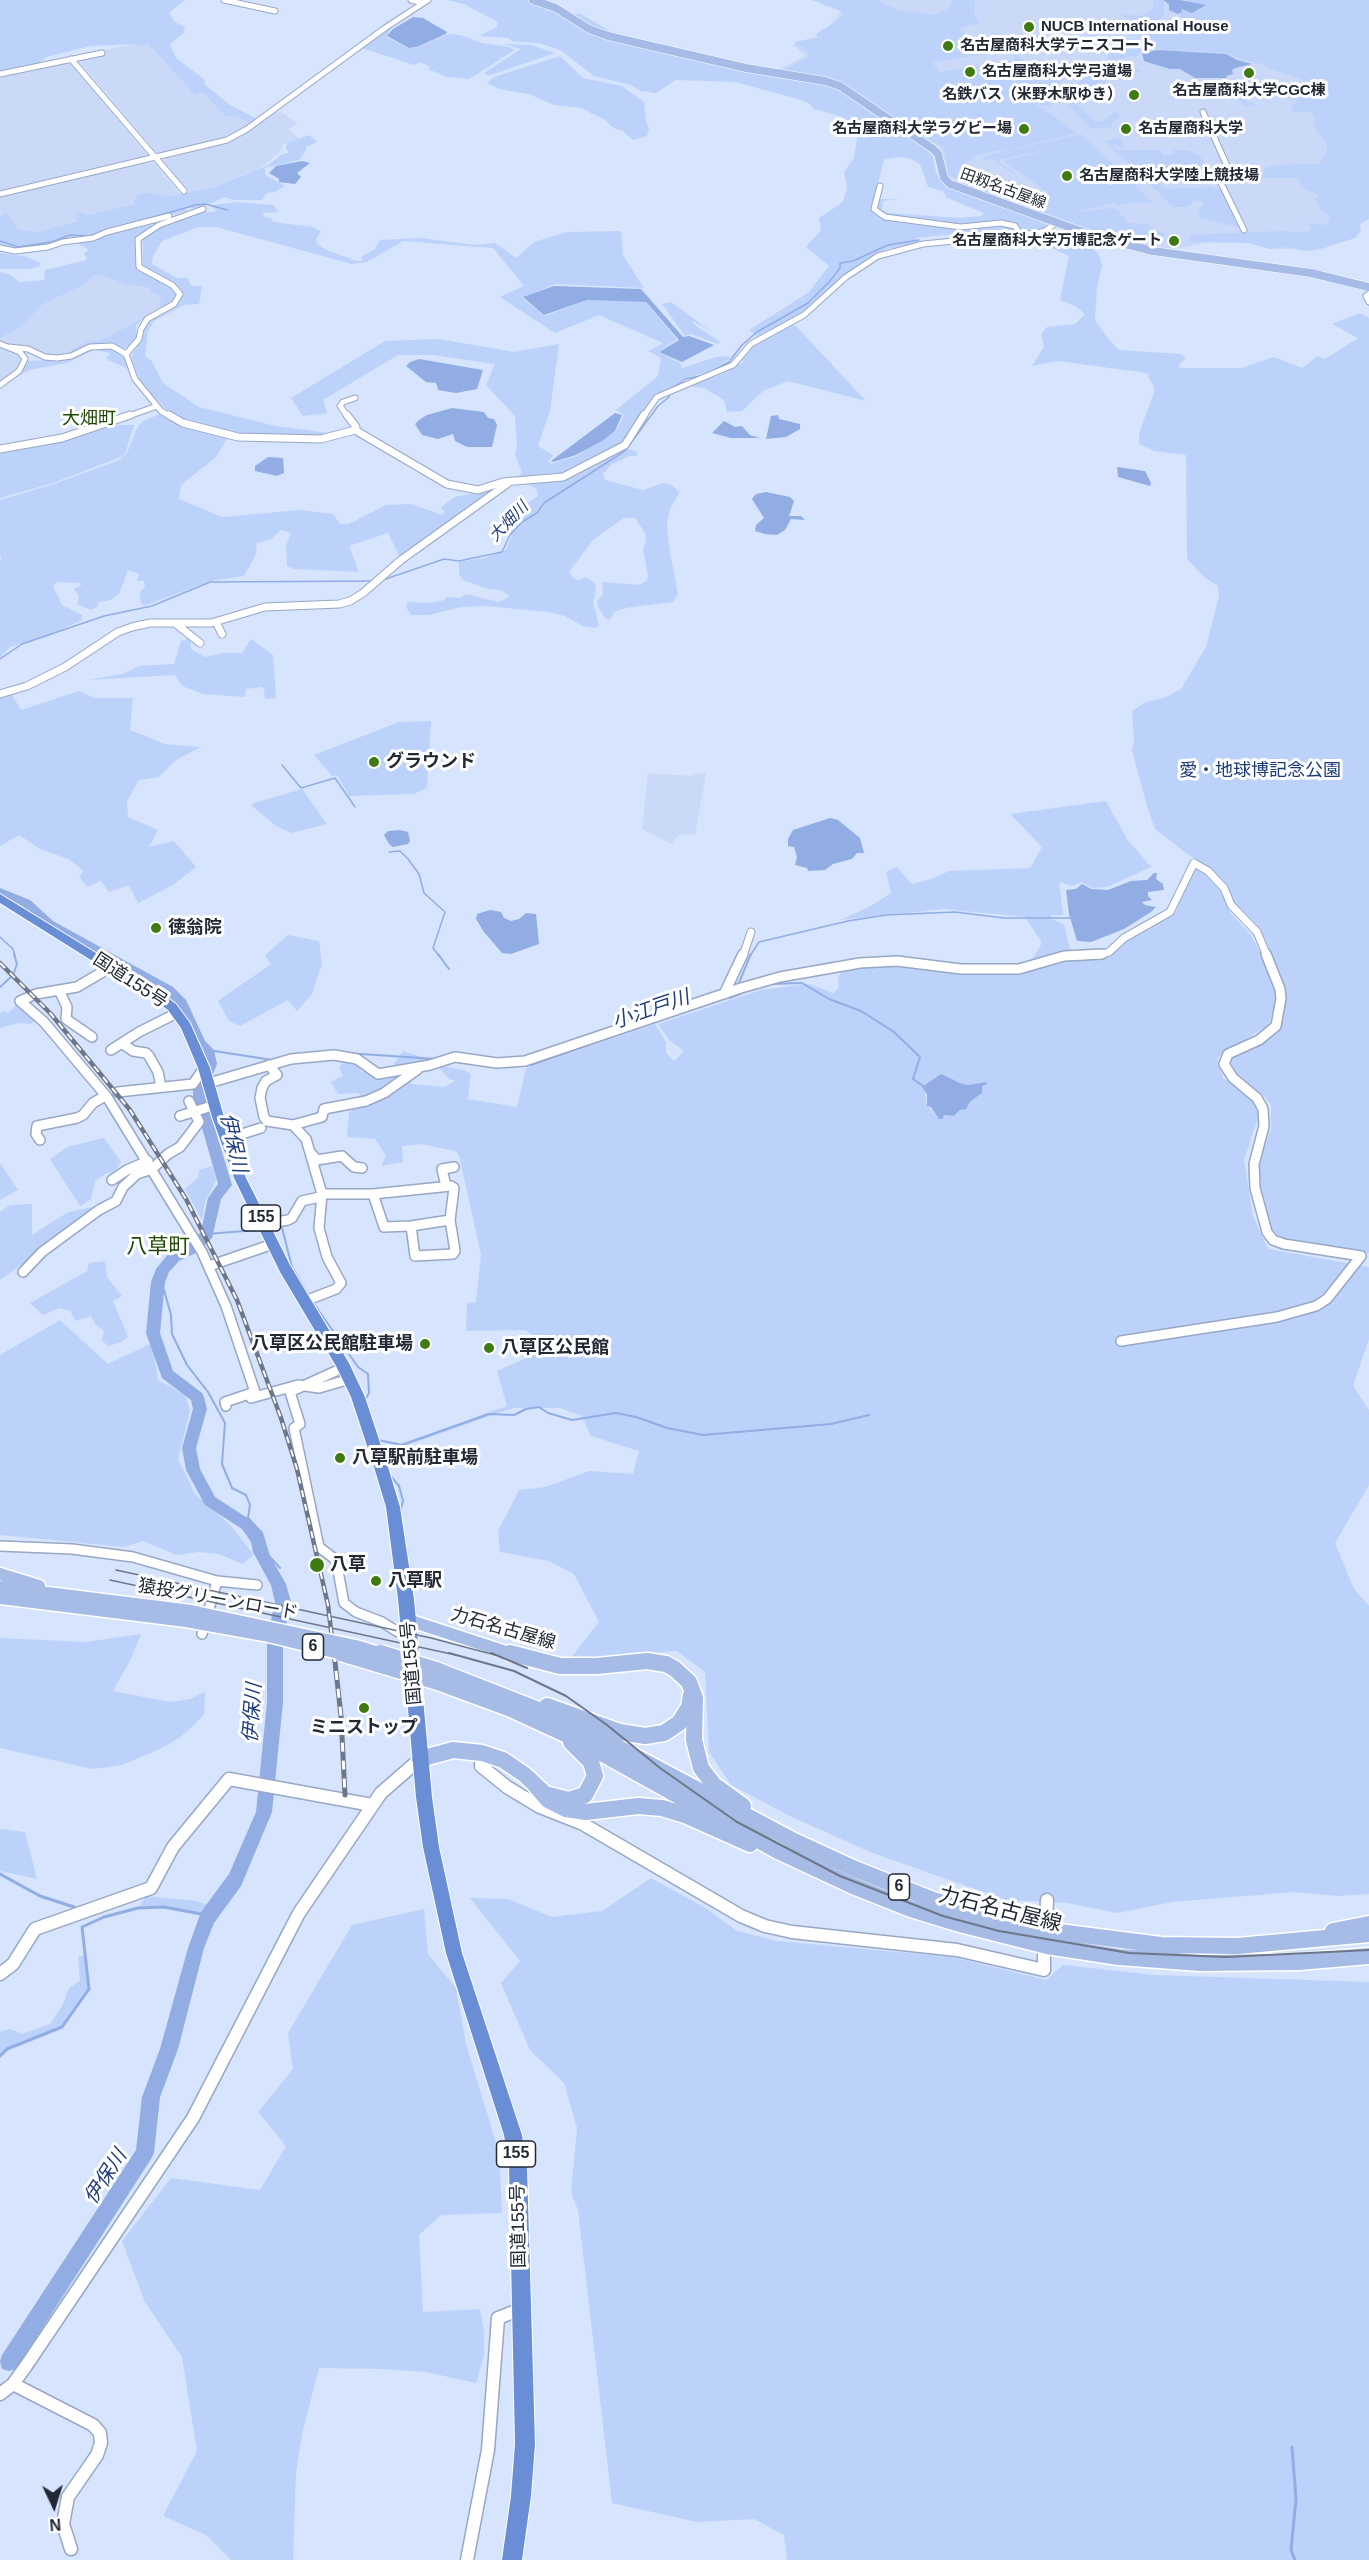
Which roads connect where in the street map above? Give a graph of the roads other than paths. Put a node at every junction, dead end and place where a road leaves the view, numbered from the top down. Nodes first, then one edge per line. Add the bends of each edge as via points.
1 (224, 0) edge
2 (411, 0) edge
3 (428, 0) edge
4 (533, 0) edge
5 (423, 3) junction
6 (274, 11) dead end
7 (102, 53) dead end
8 (71, 59) junction
9 (0, 74) edge
10 (1203, 112) dead end
11 (155, 159) junction
12 (879, 186) dead end
13 (184, 191) dead end
14 (0, 194) edge
15 (203, 209) dead end
16 (187, 215) junction
17 (1056, 223) junction
18 (1244, 230) dead end
19 (1020, 234) junction
20 (1, 248) edge
21 (1369, 287) edge
22 (1369, 294) edge
23 (1369, 302) edge
24 (0, 344) edge
25 (9, 347) junction
26 (126, 354) junction
27 (0, 385) edge
28 (355, 398) dead end
29 (157, 406) junction
30 (355, 430) junction
31 (0, 449) edge
32 (509, 483) junction
33 (216, 622) junction
34 (174, 623) junction
35 (222, 634) dead end
36 (200, 643) dead end
37 (0, 694) edge
38 (0, 898) edge
39 (751, 932) dead end
40 (111, 967) junction
41 (59, 990) junction
42 (727, 993) junction
43 (177, 1013) junction
44 (92, 1037) dead end
45 (123, 1044) junction
46 (111, 1050) dead end
47 (269, 1065) junction
48 (419, 1067) junction
49 (204, 1068) junction
50 (209, 1083) junction
51 (161, 1087) junction
52 (118, 1092) dead end
53 (105, 1096) junction
54 (189, 1101) dead end
55 (205, 1109) junction
56 (180, 1116) dead end
57 (292, 1125) junction
58 (261, 1128) dead end
59 (226, 1139) junction
60 (40, 1140) dead end
61 (310, 1152) junction
62 (150, 1165) junction
63 (454, 1167) dead end
64 (362, 1168) dead end
65 (112, 1180) dead end
66 (446, 1186) junction
67 (373, 1194) junction
68 (321, 1195) junction
69 (450, 1220) junction
70 (264, 1224) junction
71 (411, 1226) junction
72 (273, 1244) junction
73 (209, 1266) junction
74 (23, 1272) dead end
75 (310, 1300) junction
76 (1120, 1341) dead end
77 (336, 1371) dead end
78 (350, 1379) junction
79 (306, 1385) junction
80 (0, 1546) edge
81 (0, 1574) edge
82 (217, 1581) junction
83 (257, 1585) dead end
84 (0, 1587) edge
85 (70, 1596) junction
86 (0, 1598) edge
87 (0, 1606) edge
88 (134, 1615) junction
89 (188, 1616) junction
90 (403, 1626) junction
91 (202, 1634) dead end
92 (440, 1675) junction
93 (689, 1682) junction
94 (559, 1731) junction
95 (482, 1753) junction
96 (420, 1759) junction
97 (654, 1774) junction
98 (535, 1785) junction
99 (372, 1805) junction
100 (752, 1820) junction
101 (853, 1886) junction
102 (1047, 1900) dead end
103 (1046, 1921) dead end
104 (1369, 1924) edge
105 (1369, 1934) edge
106 (1161, 1945) junction
107 (1044, 1955) dead end
108 (1369, 1956) edge
109 (0, 1974) edge
110 (520, 2309) junction
111 (13, 2384) junction
112 (0, 2394) edge
113 (71, 2549) dead end
114 (467, 2560) edge
115 (512, 2560) edge

1 - 6 street
2 - 5 street
3 - 5 street
4 - 17 main road, 田籾名古屋線 via 608,36 840,86 933,149 950,184
5 - 11 street via 236,136
7 - 8 street
8 - 9 street
8 - 11 street
10 - 18 street via 1232,177 1221,183
11 - 13 street
11 - 14 street
12 - 19 street via 874,208 885,217 961,227 1001,223 1012,225
15 - 16 street
16 - 20 street via 150,220 48,247 15,251
16 - 26 street via 159,225 138,239 139,267 172,285 180,294 174,304 147,319 139,339
17 - 19 street via 1043,231
17 - 21 main road, 田籾名古屋線 via 1113,242 1311,273
19 - 32 street via 923,244 878,256 846,277 804,315 751,344 733,365 657,397 625,445 563,477
22 - 23 street
24 - 25 street
25 - 26 street via 57,358 100,344
25 - 27 street via 26,359 20,371
26 - 29 street via 135,379
28 - 30 street via 340,406
29 - 30 street via 183,423 238,437 321,439
29 - 31 street via 62,438
30 - 32 street via 447,484 470,490
32 - 33 street via 350,601 265,607
33 - 34 street
33 - 35 street
34 - 36 street
34 - 37 street via 150,623 118,633 65,667
38 - 40 highway, 国道155号 / 155
39 - 42 street
40 - 41 street via 84,984
40 - 43 highway, 国道155号 / 155
41 - 44 street via 67,1007 66,1019
41 - 53 street via 20,1001 44,1022
42 - 48 street via 525,1061 497,1063 447,1058
42 - 76 street via 780,977 872,962 1019,969 1064,956 1100,955 1170,912 1194,863 1208,871 1224,888 1231,905 1257,932 1280,989 1276,1026 1259,1040 1228,1054 1224,1064 1263,1109 1264,1126 1254,1164 1255,1188 1267,1232 1273,1240 1284,1244 1361,1256 1327,1299 1316,1306 1277,1317
43 - 45 street
43 - 49 highway, 国道155号 / 155
45 - 46 street
45 - 51 street via 149,1056
47 - 48 street via 334,1055 357,1059 378,1074
47 - 50 street
47 - 57 street via 277,1075 262,1088 264,1117 267,1121
48 - 57 street via 384,1093 366,1101 324,1109 322,1117
49 - 50 highway, 国道155号 / 155
49 - 51 street via 193,1084
50 - 55 highway, 国道155号 / 155
51 - 52 street
53 - 60 street via 77,1118 37,1126
53 - 62 street
54 - 55 street via 190,1106
55 - 56 street
55 - 59 highway, 国道155号 / 155
55 - 62 street via 183,1144
57 - 61 street via 306,1139
58 - 59 street
59 - 70 highway, 国道155号 / 155 via 240,1178
61 - 64 street via 316,1160 342,1156 354,1167
61 - 68 street
62 - 65 street via 127,1170
62 - 73 street
62 - 74 street via 123,1187 116,1201 42,1252
63 - 66 street via 442,1169
66 - 67 street
66 - 69 street via 454,1188
67 - 68 street
67 - 71 street via 384,1227
68 - 70 street via 302,1202 288,1220
68 - 75 street via 320,1228 327,1257 341,1283
69 - 71 street
69 - 71 street via 453,1254 415,1256
70 - 72 highway, 国道155号 / 155
72 - 73 street
72 - 75 highway, 国道155号 / 155
73 - 79 street via 255,1392 225,1402 226,1406
75 - 78 highway, 国道155号 / 155
77 - 79 street
78 - 79 street via 319,1388
78 - 90 highway, 国道155号 / 155 via 393,1507
79 - 90 street via 290,1392 300,1424 294,1428 319,1547 336,1560 344,1603 356,1612
80 - 82 street via 133,1557
81 - 85 main road
82 - 83 street
82 - 91 street
84 - 85 main road, 猿投グリーンロード / 6
85 - 89 main road, 猿投グリーンロード / 6
86 - 88 main road, 猿投グリーンロード / 6
87 - 88 main road
88 - 89 main road, 猿投グリーンロード / 6
89 - 92 main road, 猿投グリーンロード / 6, bridge
90 - 93 main road, 力石名古屋線 via 560,1666 657,1662 675,1669
90 - 96 highway, 国道155号 / 155
92 - 93 main road via 620,1732 645,1736 664,1733 679,1724 689,1707
92 - 94 main road, 猿投グリーンロード / 6
92 - 97 main road, 猿投グリーンロード / 6 via 546,1713
93 - 100 main road, 6 via 696,1706 694,1740 701,1768 714,1785 745,1807
94 - 97 main road, 猿投グリーンロード / 6
94 - 98 main road via 591,1762 594,1783 585,1795 569,1800 545,1794
95 - 96 main road, 6 via 453,1750
95 - 98 main road, 6 via 503,1760
95 - 107 street via 481,1766 507,1787 540,1807 583,1824 741,1916 765,1926 957,1950 1044,1970
96 - 99 street
96 - 110 highway, 国道155号 / 155 via 431,1847 454,1953 513,2135 518,2167
97 - 100 main road, 力石名古屋線 / 6
97 - 101 main road, 力石名古屋線 / 6 via 778,1851
98 - 101 main road, 6 via 548,1800 576,1811 644,1806 673,1811 775,1857
99 - 109 street via 229,1779 173,1847 151,1888 35,1929 13,1964
99 - 111 street via 299,1913 193,2118
100 - 106 main road, 力石名古屋線 / 6 via 855,1869 933,1900 1051,1931
101 - 108 main road, 力石名古屋線 / 6 via 960,1924 1029,1942 1119,1958 1211,1963
102 - 103 street
104 - 106 main road, 6 via 1300,1935
105 - 106 main road, 力石名古屋線 / 6 via 1238,1946
110 - 114 street via 498,2318 488,2450
110 - 115 highway, 国道155号 / 155 via 525,2444
111 - 112 street
111 - 113 street via 93,2425 100,2433 102,2443 97,2455 68,2497 63,2524

